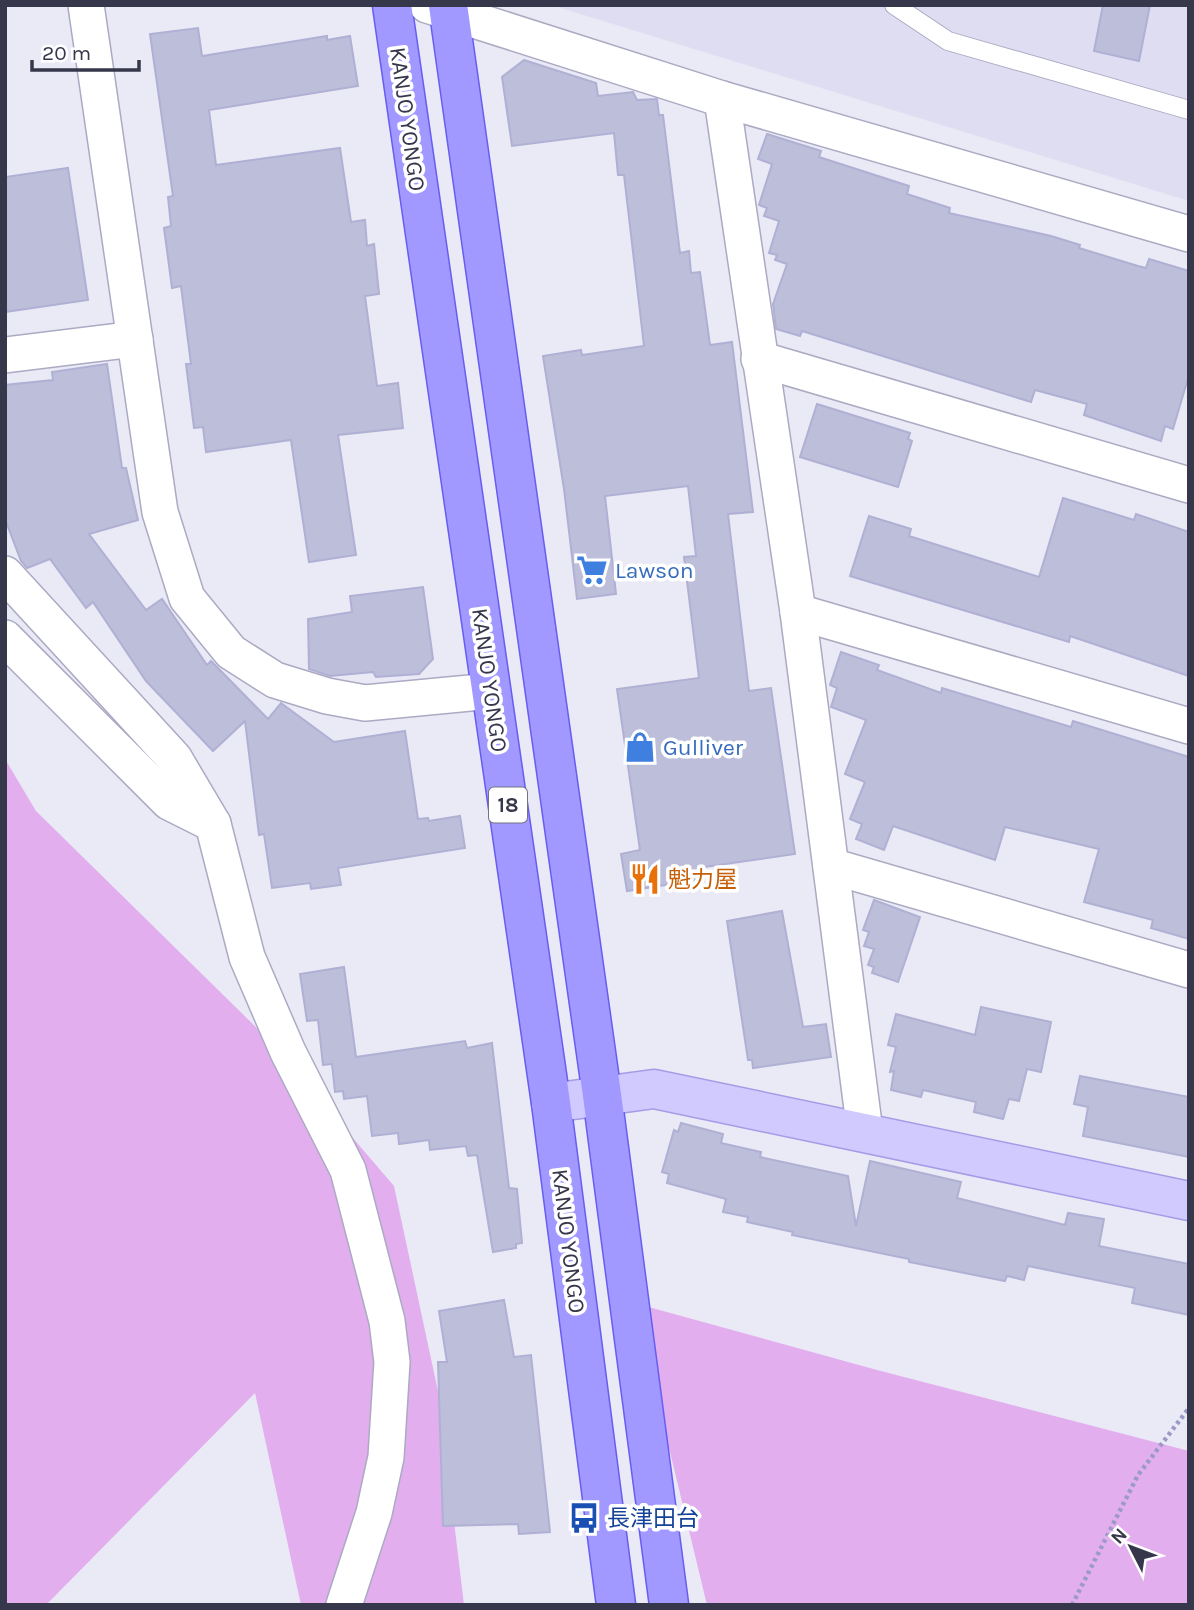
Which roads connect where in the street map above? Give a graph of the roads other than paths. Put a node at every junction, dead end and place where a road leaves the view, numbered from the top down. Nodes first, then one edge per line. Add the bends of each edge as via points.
1 (86, 5) edge
2 (392, 5) edge
3 (894, 5) edge
4 (441, 7) edge
5 (722, 99) junction
6 (1189, 110) edge
7 (1189, 234) edge
8 (135, 339) junction
9 (5, 355) edge
10 (759, 359) junction
11 (1189, 485) edge
12 (5, 574) edge
13 (798, 612) junction
14 (5, 638) edge
15 (491, 691) junction
16 (1189, 726) edge
17 (213, 824) junction
18 (831, 866) junction
19 (1189, 970) edge
20 (602, 1095) junction
21 (551, 1103) junction
22 (865, 1132) junction
23 (1189, 1201) edge
24 (344, 1605) edge
25 (616, 1605) edge
26 (668, 1605) edge

1 - 8 street
2 - 15 main road, KANJO YONGO / 18
3 - 6 lane via 948,41
4 - 5 street
4 - 20 main road, 18
5 - 7 street
5 - 10 street
8 - 9 street
8 - 15 street via 160,512 187,598 231,652 275,680 365,703
10 - 11 street
10 - 13 street
12 - 17 street via 174,758
13 - 16 street
13 - 18 street
14 - 17 street via 169,802
15 - 21 main road, KANJO YONGO / 18
17 - 24 street via 247,957 288,1052 348,1170 387,1321 392,1362 386,1457 374,1513
18 - 19 street
18 - 22 street
20 - 21 street
20 - 22 street via 654,1088
20 - 26 main road, 18
21 - 25 main road, KANJO YONGO / 18
22 - 23 street

